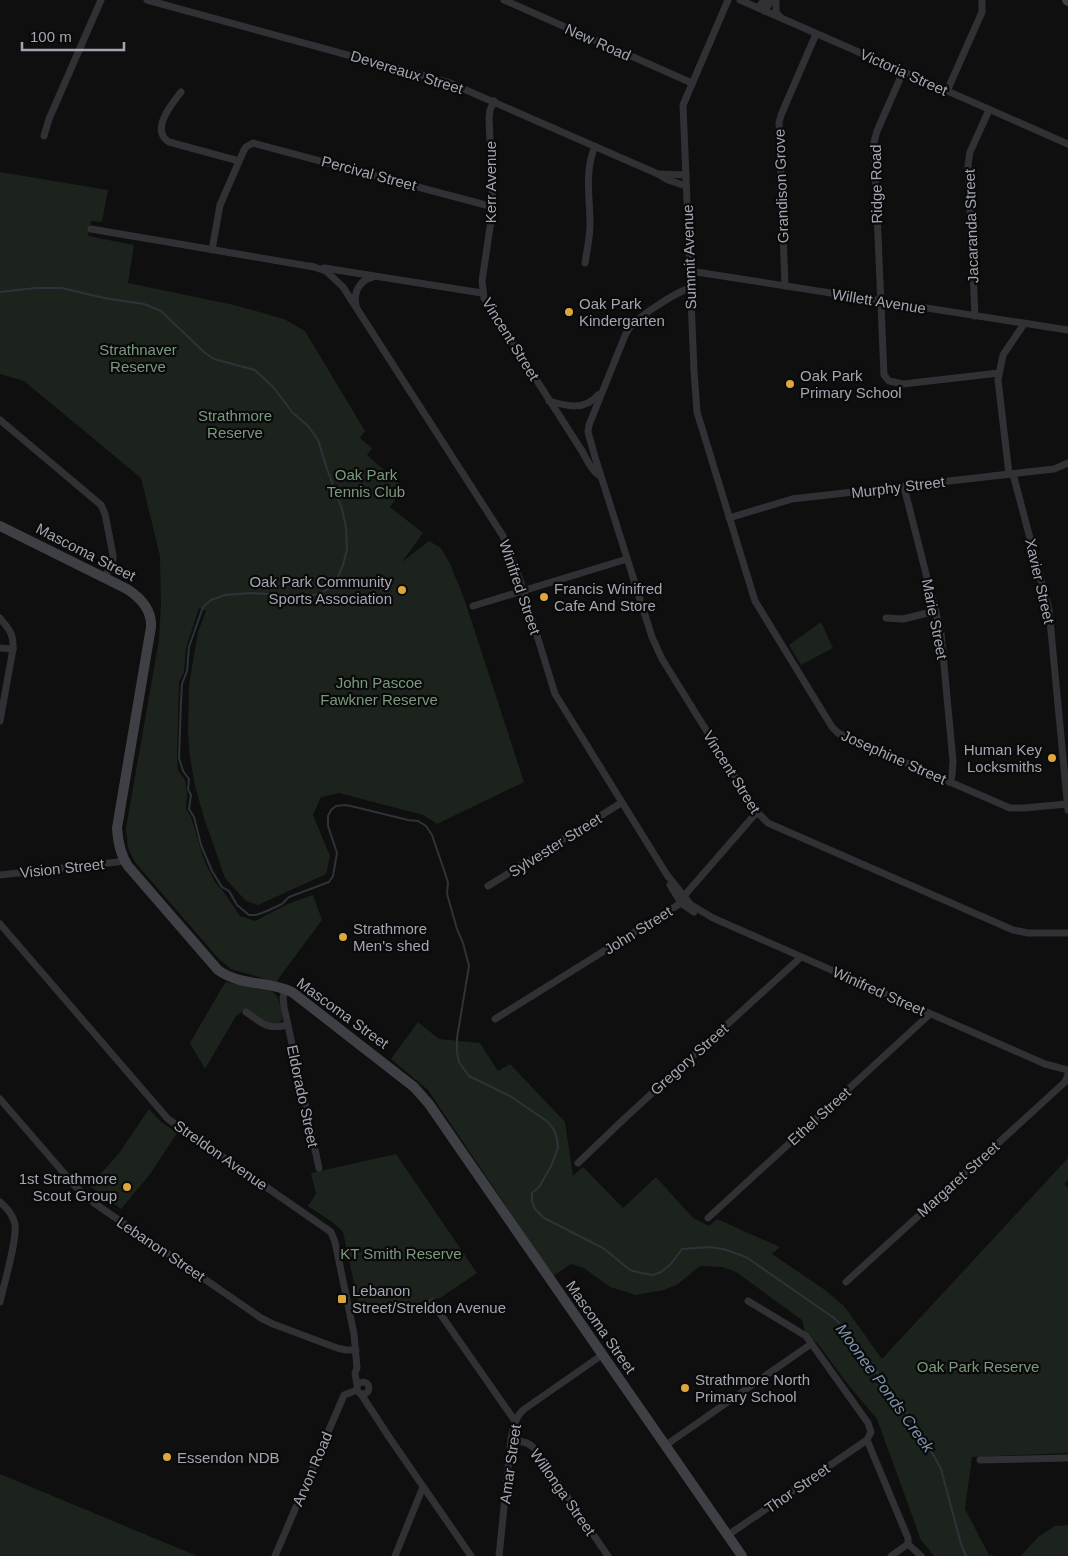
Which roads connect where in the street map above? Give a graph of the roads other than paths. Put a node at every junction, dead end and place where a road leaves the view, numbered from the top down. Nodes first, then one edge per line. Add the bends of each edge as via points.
1 (101, 0) edge
2 (147, 0) edge
3 (504, 0) edge
4 (728, 0) edge
5 (740, 0) edge
6 (764, 0) edge
7 (774, 0) edge
8 (982, 0) edge
9 (761, 9) junction
10 (781, 18) junction
11 (816, 34) junction
12 (903, 72) junction
13 (692, 83) junction
14 (947, 91) junction
15 (181, 92) dead end
16 (494, 102) junction
17 (989, 110) junction
18 (44, 136) dead end
19 (1068, 144) edge
20 (595, 146) junction
21 (239, 161) junction
22 (658, 174) junction
23 (686, 175) junction
24 (686, 186) junction
25 (493, 207) junction
26 (91, 229) dead end
27 (212, 250) junction
28 (585, 263) dead end
29 (311, 266) junction
30 (690, 272) junction
31 (375, 276) junction
32 (785, 286) junction
33 (690, 288) junction
34 (482, 293) junction
35 (880, 301) junction
36 (356, 308) junction
37 (975, 316) junction
38 (1024, 324) junction
39 (1068, 330) edge
40 (999, 373) junction
41 (603, 389) junction
42 (549, 401) junction
43 (0, 420) edge
44 (582, 451) junction
45 (595, 457) junction
46 (1068, 463) edge
47 (1011, 474) junction
48 (601, 476) junction
49 (904, 486) junction
50 (729, 518) junction
51 (0, 526) edge
52 (626, 557) junction
53 (105, 578) junction
54 (523, 590) junction
55 (473, 606) dead end
56 (936, 611) junction
57 (0, 618) edge
58 (886, 618) dead end
59 (0, 648) edge
60 (13, 649) junction
61 (0, 721) edge
62 (949, 782) junction
63 (622, 803) junction
64 (1068, 804) edge
65 (1068, 810) edge
66 (757, 812) junction
67 (124, 860) junction
68 (0, 875) edge
69 (488, 886) dead end
70 (683, 899) junction
71 (0, 924) edge
72 (1068, 933) edge
73 (801, 957) junction
74 (285, 989) junction
75 (246, 1012) dead end
76 (930, 1014) junction
77 (495, 1019) dead end
78 (288, 1025) junction
79 (1045, 1064) junction
80 (1068, 1070) edge
81 (1068, 1075) edge
82 (0, 1099) edge
83 (578, 1163) dead end
84 (319, 1168) dead end
85 (0, 1202) edge
86 (708, 1218) dead end
87 (846, 1282) dead end
88 (748, 1301) dead end
89 (0, 1302) edge
90 (432, 1302) dead end
91 (811, 1344) junction
92 (356, 1353) junction
93 (602, 1355) junction
94 (357, 1368) junction
95 (361, 1390) junction
96 (515, 1421) junction
97 (511, 1439) junction
98 (867, 1440) junction
99 (666, 1445) junction
100 (1068, 1458) edge
101 (980, 1460) dead end
102 (424, 1487) junction
103 (728, 1535) junction
104 (908, 1544) junction
105 (275, 1556) edge
106 (395, 1556) edge
107 (471, 1556) edge
108 (499, 1556) edge
109 (608, 1556) edge
110 (742, 1556) edge
111 (892, 1556) edge
112 (920, 1556) edge

1 - 18 street
2 - 16 street, Devereaux Street via 438,79
3 - 13 street, New Road
4 - 13 street, Summit Avenue
5 - 9 street, Victoria Street
6 - 9 street
7 - 9 street
7 - 10 street
8 - 14 street via 982,12
9 - 10 street, Victoria Street
10 - 11 street, Victoria Street
11 - 12 street, Victoria Street
11 - 32 street, Grandison Grove via 779,123
12 - 14 street, Victoria Street
12 - 35 street, Ridge Road via 874,142
13 - 23 street, Summit Avenue via 684,105
14 - 17 street, Victoria Street
15 - 21 street via 164,120 162,136 169,142
16 - 20 street, Devereaux Street
16 - 25 street, Kerr Avenue via 489,118
17 - 19 street, Victoria Street
17 - 37 street, Jacaranda Street via 970,152 968,165
20 - 22 street, Devereaux Street
20 - 28 street via 588,169 590,226
21 - 25 street, Percival Street via 246,147 258,143
21 - 27 street via 220,205
22 - 23 street, Devereaux Street
22 - 24 street, Devereaux Street
23 - 24 street, Summit Avenue
24 - 30 street, Summit Avenue
25 - 34 street, Kerr Avenue
26 - 27 street, Vincent Street
27 - 29 street, Vincent Street
29 - 31 street, Vincent Street
29 - 36 street, Winifred Street via 331,275
30 - 32 street, Willett Avenue
30 - 33 street, Summit Avenue
31 - 34 street, Vincent Street
31 - 36 street via 366,278 357,290 354,298
32 - 35 street, Willett Avenue
33 - 41 street, Vincent Street via 680,291 630,326
33 - 50 street, Summit Avenue via 696,412
34 - 42 street, Vincent Street
35 - 37 street, Willett Avenue
35 - 40 street, Ridge Road via 883,371 888,381 903,384
36 - 54 street, Winifred Street via 503,536
37 - 38 street, Willett Avenue
38 - 39 street, Willett Avenue
38 - 40 street, Xavier Street via 1008,347
40 - 47 street, Xavier Street
41 - 42 street via 592,401 576,406
41 - 45 street, Vincent Street via 588,425
42 - 44 street, Vincent Street
43 - 53 street via 101,505 113,559
44 - 45 street
44 - 48 street, Vincent Street via 595,473
45 - 48 street, Vincent Street
46 - 47 street, Murphy Street via 1054,469
47 - 49 street, Murphy Street
47 - 64 street, Xavier Street via 1049,610
48 - 52 street, Vincent Street
49 - 50 street, Murphy Street via 792,499
49 - 56 street, Marie Street
50 - 62 street, Josephine Street via 754,601 832,727 846,738
51 - 53 main road, Mascoma Street
52 - 54 street
52 - 66 street, Vincent Street via 656,648
53 - 67 main road, Mascoma Street via 138,596 151,622 117,822 118,843
54 - 55 street
54 - 63 street, Winifred Street via 556,694
56 - 58 street via 903,619
56 - 62 street, Marie Street via 942,633 953,761
57 - 60 street via 12,634
59 - 60 street
60 - 61 street
62 - 64 street, Josephine Street via 1010,808
63 - 69 street, Sylvester Street
63 - 70 street, Winifred Street via 670,884
64 - 65 street, Xavier Street
66 - 70 street, John Street
66 - 72 street, Vincent Street via 768,822 1013,930
67 - 68 street, Vision Street
67 - 74 main road, Mascoma Street via 218,970 236,980
70 - 73 street, Winifred Street via 693,912
70 - 77 street, John Street
71 - 92 street, Streldon Avenue via 168,1119 331,1232
73 - 76 street, Winifred Street
73 - 83 street, Gregory Street
74 - 78 street, Eldorado Street via 283,1002
74 - 93 main road, Mascoma Street via 404,1078 422,1096
75 - 78 street, Eldorado Street via 269,1027
76 - 79 street, Winifred Street
76 - 86 street, Ethel Street
78 - 84 street, Eldorado Street
79 - 80 street, Winifred Street
79 - 81 street, Winifred Street
81 - 87 street, Margaret Street via 1065,1082
82 - 92 street, Lebanon Street via 75,1186 103,1210 261,1318
85 - 89 street via 10,1211 15,1235
88 - 91 street via 806,1336
90 - 96 street
91 - 98 street via 868,1424 871,1432
91 - 99 street
92 - 94 street
93 - 96 street, Amar Street via 523,1410
93 - 99 main road, Mascoma Street
94 - 95 street via 355,1373
94 - 95 street via 365,1382 359,1382
95 - 102 street
95 - 105 street, Arvon Road via 344,1395
96 - 97 street, Amar Street
97 - 108 street, Amar Street
97 - 109 street, Willonga Street via 533,1447
98 - 103 street, Thor Street
98 - 104 street
99 - 103 main road, Mascoma Street
100 - 101 street
102 - 106 street
102 - 107 street
103 - 110 main road, Mascoma Street
104 - 111 street
104 - 112 street

